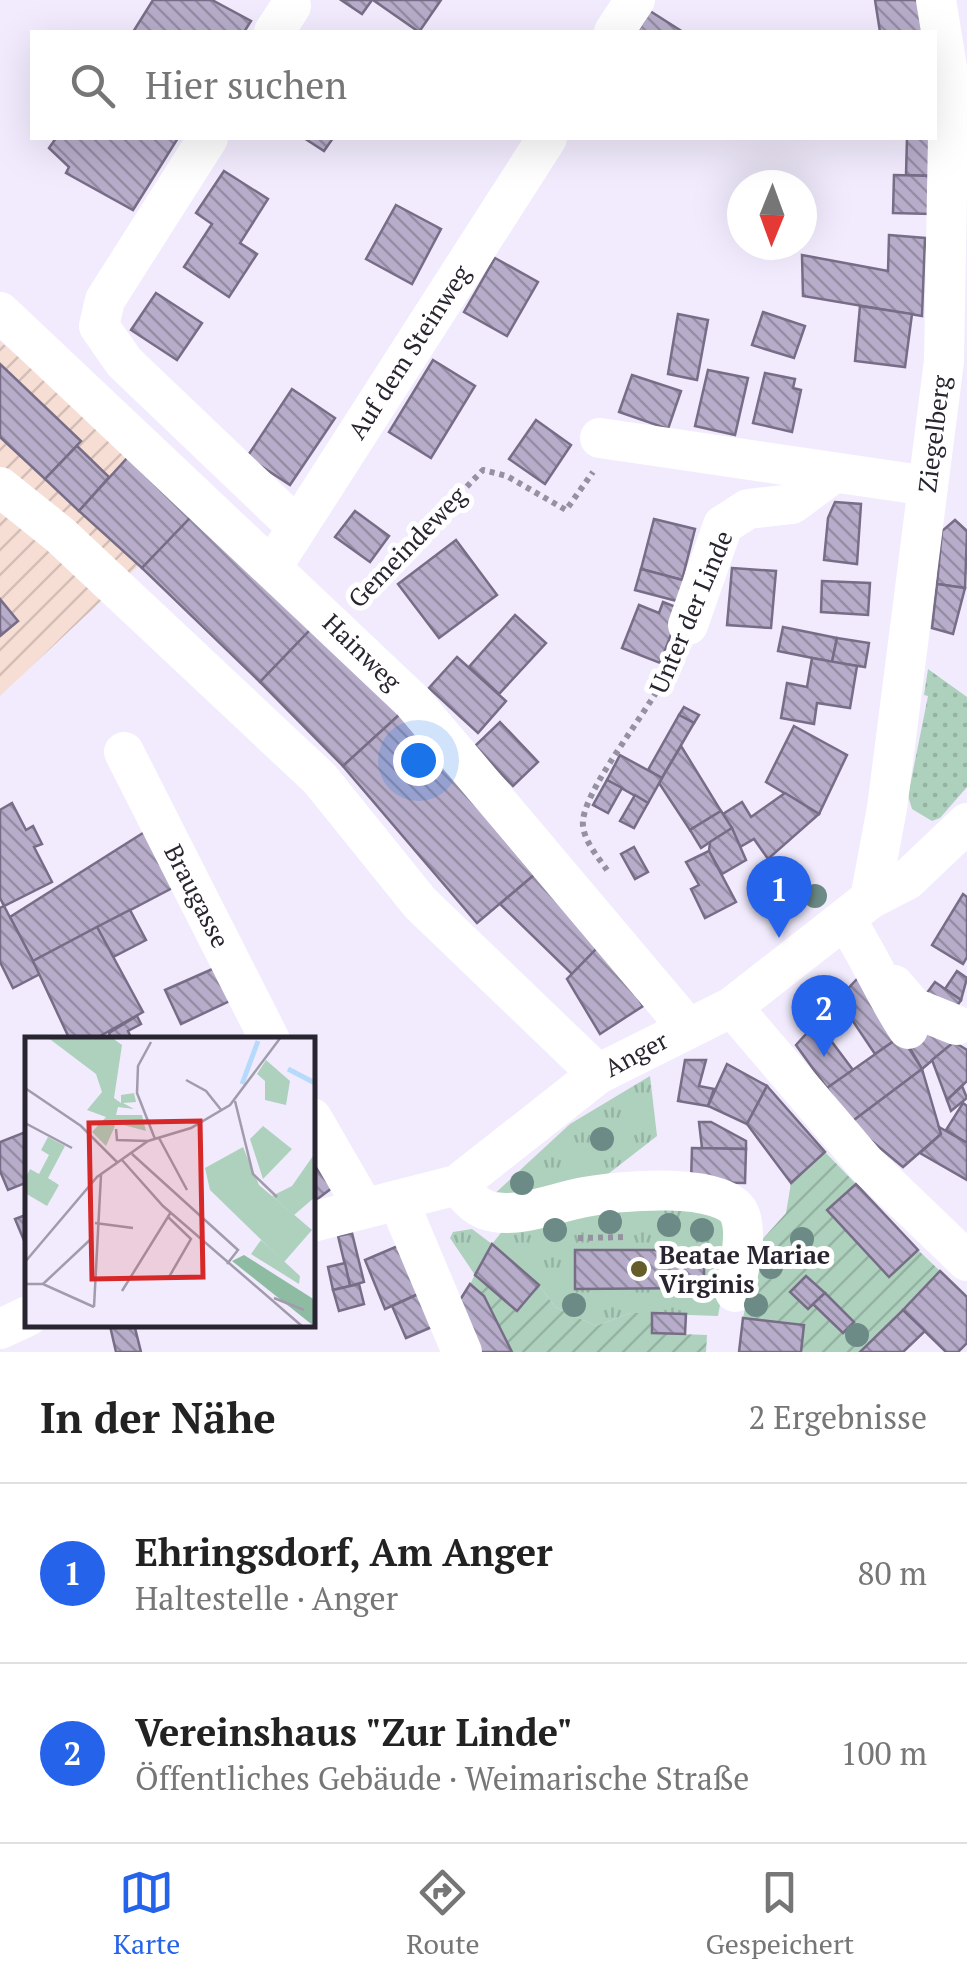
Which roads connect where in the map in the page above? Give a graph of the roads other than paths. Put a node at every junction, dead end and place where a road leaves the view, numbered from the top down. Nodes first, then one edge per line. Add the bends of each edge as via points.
1 (635, 0) edge
2 (936, 0) edge
3 (615, 30) edge
4 (955, 43) edge
5 (207, 140) edge
6 (545, 140) edge
7 (0, 312) edge
8 (955, 355) edge
9 (608, 439) road end
10 (832, 475) junction
11 (928, 486) junction
12 (0, 487) edge
13 (297, 527) junction
14 (272, 567) junction
15 (688, 625) road end
16 (124, 752) dead end
17 (967, 823) edge
18 (858, 909) junction
19 (871, 958) junction
20 (732, 1007) junction
21 (956, 1025) dead end
22 (687, 1027) junction
23 (908, 1029) dead end
24 (268, 1037) edge
25 (598, 1074) junction
26 (315, 1122) edge
27 (457, 1185) junction
28 (381, 1204) junction
29 (315, 1221) edge
30 (967, 1260) edge
31 (735, 1292) dead end
32 (25, 1317) edge
33 (0, 1329) edge
34 (462, 1352) edge

1 - 3 street
2 - 4 street, Ziegelberg
4 - 8 street, Ziegelberg via 949,79
5 - 13 street via 104,300 100,326 124,362
6 - 13 street, Auf dem Steinweg
7 - 14 street, Hainweg
8 - 11 street, Ziegelberg
9 - 10 street
10 - 11 street
10 - 15 street, Unter der Linde via 792,504 748,509 724,525
11 - 18 street, Ziegelberg via 887,808
12 - 25 street via 320,779 420,903
13 - 14 street, Auf dem Steinweg
14 - 22 street, Hainweg via 413,702
16 - 24 street, Braugasse
17 - 18 street, Anger via 908,880
18 - 19 street
18 - 20 street, Anger
19 - 21 street via 914,1008
19 - 23 street via 878,984
20 - 22 street, Anger
20 - 30 street via 866,1164
22 - 25 street, Anger
25 - 27 street, Anger
26 - 28 street
27 - 28 street, Anger
27 - 31 street via 473,1203 496,1213 616,1194 726,1198 742,1225
28 - 29 street, Anger
28 - 34 street
32 - 33 street

